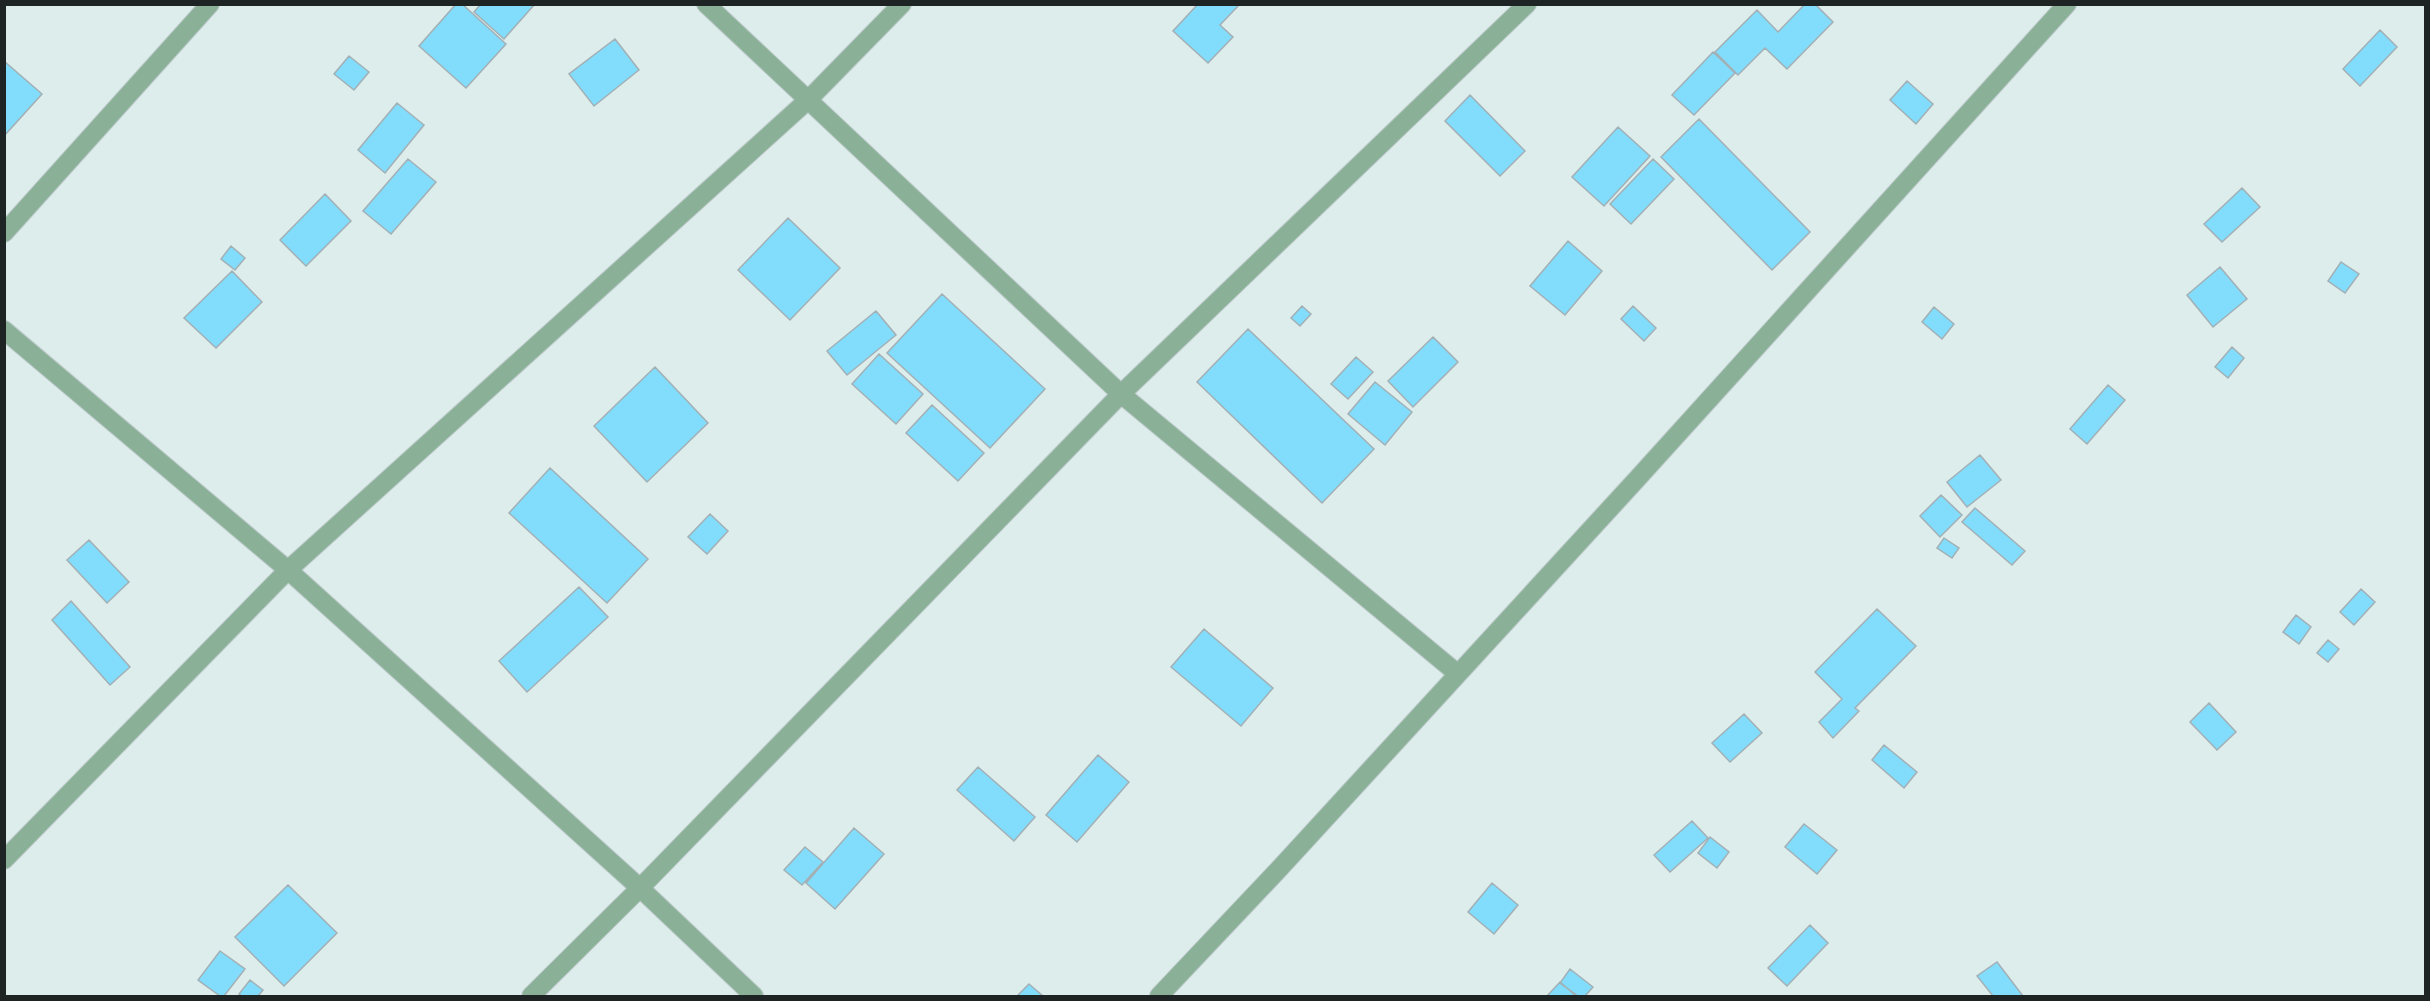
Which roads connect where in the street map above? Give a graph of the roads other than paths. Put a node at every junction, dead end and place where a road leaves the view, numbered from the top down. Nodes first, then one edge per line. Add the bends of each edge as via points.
1 (210, 4) edge
2 (706, 4) edge
3 (902, 4) edge
4 (1527, 4) edge
5 (2067, 4) edge
6 (808, 100) junction
7 (4, 233) edge
8 (4, 330) edge
9 (1121, 394) junction
10 (288, 570) junction
11 (1458, 674) junction
12 (4, 860) edge
13 (640, 888) junction
14 (531, 996) edge
15 (754, 996) edge
16 (1159, 996) edge

1 - 7 street
2 - 6 street
3 - 6 street
4 - 9 street
5 - 11 street
6 - 9 street
6 - 10 street
8 - 10 street
9 - 11 street
9 - 13 street
10 - 12 street
10 - 13 street
11 - 16 street
13 - 14 street
13 - 15 street

